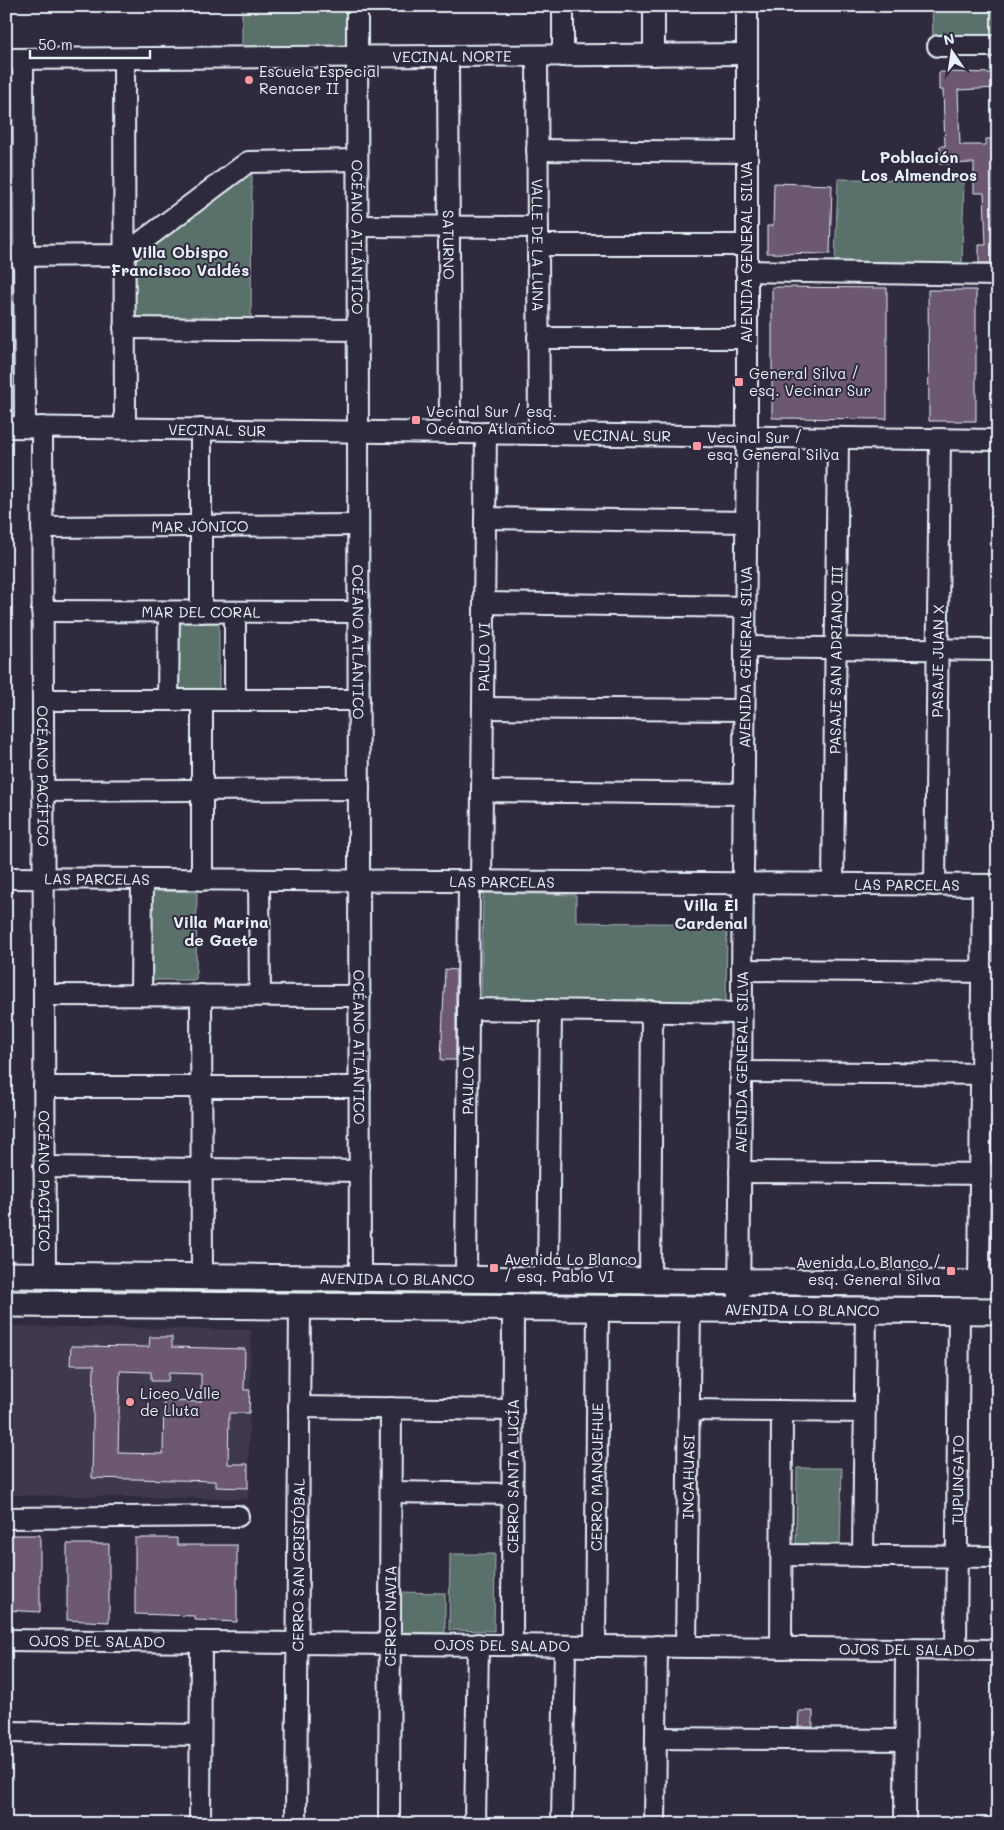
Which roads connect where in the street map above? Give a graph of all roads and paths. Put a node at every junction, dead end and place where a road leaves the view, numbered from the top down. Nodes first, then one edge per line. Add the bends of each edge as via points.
1 (357, 6) edge
2 (563, 6) edge
3 (654, 6) edge
4 (747, 6) edge
5 (938, 46) dead end
6 (998, 46) edge
7 (747, 54) junction
8 (654, 55) junction
9 (537, 56) junction
10 (563, 56) junction
11 (448, 57) junction
12 (357, 58) junction
13 (15, 59) edge
14 (124, 59) junction
15 (537, 150) junction
16 (746, 152) junction
17 (357, 160) junction
18 (357, 226) junction
19 (449, 226) junction
20 (538, 236) junction
21 (746, 245) junction
22 (124, 255) junction
23 (15, 256) edge
24 (746, 271) junction
25 (998, 275) edge
26 (124, 328) junction
27 (358, 330) junction
28 (538, 338) junction
29 (746, 338) junction
30 (24, 427) edge
31 (125, 428) junction
32 (201, 429) junction
33 (358, 431) junction
34 (450, 433) junction
35 (486, 433) junction
36 (539, 434) junction
37 (747, 437) junction
38 (838, 438) junction
39 (940, 439) junction
40 (998, 440) edge
41 (485, 518) junction
42 (746, 522) junction
43 (358, 525) junction
44 (201, 526) junction
45 (42, 527) junction
46 (484, 603) junction
47 (745, 607) junction
48 (42, 610) junction
49 (169, 612) junction
50 (201, 612) junction
51 (235, 612) junction
52 (359, 612) junction
53 (745, 647) junction
54 (836, 648) junction
55 (937, 649) junction
56 (998, 650) edge
57 (43, 700) junction
58 (168, 700) junction
59 (202, 700) junction
60 (234, 700) junction
61 (359, 700) junction
62 (483, 708) junction
63 (744, 710) junction
64 (359, 789) junction
65 (202, 790) junction
66 (43, 791) junction
67 (482, 791) junction
68 (744, 794) junction
69 (6, 878) edge
70 (43, 879) junction
71 (142, 879) junction
72 (202, 880) junction
73 (259, 880) junction
74 (359, 881) junction
75 (475, 882) junction
76 (743, 883) junction
77 (833, 884) junction
78 (935, 884) junction
79 (990, 885) edge
80 (742, 970) junction
81 (990, 972) edge
82 (44, 995) junction
83 (141, 995) junction
84 (201, 995) junction
85 (260, 995) junction
86 (360, 996) junction
87 (468, 1009) junction
88 (551, 1010) junction
89 (652, 1011) junction
90 (741, 1012) junction
91 (741, 1072) junction
92 (989, 1074) edge
93 (44, 1087) junction
94 (202, 1087) junction
95 (360, 1087) junction
96 (44, 1167) junction
97 (202, 1169) junction
98 (360, 1171) junction
99 (740, 1172) junction
100 (989, 1174) edge
101 (6, 1275) edge
102 (45, 1275) junction
103 (89, 1276) junction
104 (202, 1276) junction
105 (360, 1278) junction
106 (466, 1279) junction
107 (548, 1280) junction
108 (650, 1281) junction
109 (739, 1282) junction
110 (988, 1284) edge
111 (6, 1304) edge
112 (88, 1305) junction
113 (300, 1306) junction
114 (513, 1307) junction
115 (598, 1308) junction
116 (690, 1308) junction
117 (738, 1308) junction
118 (866, 1310) junction
119 (960, 1311) junction
120 (998, 1311) edge
121 (299, 1407) junction
122 (391, 1408) junction
123 (513, 1410) junction
124 (689, 1410) junction
125 (782, 1411) junction
126 (864, 1412) junction
127 (391, 1492) junction
128 (513, 1494) junction
129 (238, 1516) dead end
130 (6, 1518) edge
131 (782, 1555) junction
132 (863, 1556) junction
133 (957, 1557) junction
134 (998, 1557) edge
135 (6, 1640) edge
136 (201, 1642) junction
137 (297, 1643) junction
138 (390, 1644) junction
139 (478, 1644) junction
140 (512, 1645) junction
141 (565, 1646) junction
142 (595, 1646) junction
143 (657, 1646) junction
144 (686, 1647) junction
145 (781, 1648) junction
146 (906, 1649) junction
147 (956, 1649) junction
148 (998, 1650) edge
149 (6, 1732) edge
150 (200, 1735) junction
151 (656, 1738) junction
152 (905, 1740) junction
153 (200, 1824) edge
154 (296, 1824) edge
155 (390, 1824) edge
156 (475, 1824) edge
157 (562, 1824) edge
158 (655, 1824) edge
159 (905, 1824) edge

1 - 12 street, OCÉANO ATLÁNTICO
2 - 10 street
3 - 8 street
4 - 7 street, AVENIDA GENERAL SILVA
5 - 6 street
7 - 8 street, VECINAL NORTE
7 - 16 street, AVENIDA GENERAL SILVA
8 - 10 street, VECINAL NORTE
9 - 10 street, VECINAL NORTE
9 - 11 street, VECINAL NORTE
9 - 15 street, VALLE DE LA LUNA
11 - 12 street, VECINAL NORTE
11 - 19 street, SATURNO
12 - 14 street, VECINAL NORTE
12 - 17 street, OCÉANO ATLÁNTICO
13 - 14 street, VECINAL NORTE
13 - 23 street, OCÉANO PACÍFICO
14 - 22 street
15 - 16 street
15 - 20 street, VALLE DE LA LUNA
16 - 21 street, AVENIDA GENERAL SILVA
17 - 18 street, OCÉANO ATLÁNTICO
17 - 22 street via 248,162
18 - 19 street
18 - 27 street, OCÉANO ATLÁNTICO
19 - 20 street
19 - 34 street, SATURNO
20 - 21 street
20 - 28 street, VALLE DE LA LUNA
21 - 24 street, AVENIDA GENERAL SILVA
22 - 23 street
22 - 26 street
23 - 30 street, OCÉANO PACÍFICO
24 - 25 street
24 - 29 street, AVENIDA GENERAL SILVA
26 - 27 street
26 - 31 street
27 - 33 street, OCÉANO ATLÁNTICO
28 - 29 street
28 - 36 street, VALLE DE LA LUNA
29 - 37 street, AVENIDA GENERAL SILVA
30 - 31 street, VECINAL SUR
30 - 45 street, OCÉANO PACÍFICO
31 - 32 street, VECINAL SUR
32 - 33 street, VECINAL SUR
32 - 44 street
33 - 34 street, VECINAL SUR
33 - 43 street, OCÉANO ATLÁNTICO
34 - 35 street, VECINAL SUR
35 - 36 street, VECINAL SUR
35 - 41 street, PAULO VI
36 - 37 street, VECINAL SUR
37 - 38 street, VECINAL SUR
37 - 42 street, AVENIDA GENERAL SILVA
38 - 39 street, VECINAL SUR
38 - 54 street, PASAJE SAN ADRIANO III
39 - 40 street, VECINAL SUR
39 - 55 street, PASAJE JUAN X
41 - 42 street
41 - 46 street, PAULO VI
42 - 47 street, AVENIDA GENERAL SILVA
43 - 44 street, MAR JÓNICO
43 - 52 street, OCÉANO ATLÁNTICO
44 - 45 street, MAR JÓNICO
44 - 50 street
45 - 48 street, OCÉANO PACÍFICO
46 - 47 street
46 - 62 street, PAULO VI
47 - 53 street, AVENIDA GENERAL SILVA
48 - 49 street, MAR DEL CORAL
48 - 57 street, OCÉANO PACÍFICO
49 - 50 street, MAR DEL CORAL
49 - 58 street
50 - 51 street, MAR DEL CORAL
51 - 52 street, MAR DEL CORAL
51 - 60 street
52 - 61 street, OCÉANO ATLÁNTICO
53 - 54 street
53 - 63 street, AVENIDA GENERAL SILVA
54 - 55 street
54 - 77 street, PASAJE SAN ADRIANO III
55 - 56 street
55 - 78 street, PASAJE JUAN X
57 - 58 street
57 - 66 street, OCÉANO PACÍFICO
58 - 59 street
59 - 60 street
59 - 65 street
60 - 61 street
61 - 64 street, OCÉANO ATLÁNTICO
62 - 63 street
62 - 67 street, PAULO VI
63 - 68 street, AVENIDA GENERAL SILVA
64 - 65 street
64 - 74 street, OCÉANO ATLÁNTICO
65 - 66 street
65 - 72 street
66 - 70 street, OCÉANO PACÍFICO
67 - 68 street
67 - 75 street, PAULO VI
68 - 76 street, AVENIDA GENERAL SILVA
69 - 70 street, LAS PARCELAS
70 - 71 street, LAS PARCELAS
70 - 82 street, OCÉANO PACÍFICO
71 - 72 street, LAS PARCELAS
71 - 83 street
72 - 73 street, LAS PARCELAS
73 - 74 street, LAS PARCELAS
73 - 85 street
74 - 75 street, LAS PARCELAS
74 - 86 street, OCÉANO ATLÁNTICO
75 - 76 street, LAS PARCELAS
75 - 87 street, PAULO VI
76 - 77 street, LAS PARCELAS
76 - 80 street, AVENIDA GENERAL SILVA
77 - 78 street, LAS PARCELAS
78 - 79 street, LAS PARCELAS
79 - 81 street
80 - 81 street
80 - 90 street, AVENIDA GENERAL SILVA
81 - 92 street
82 - 83 street
82 - 93 street, OCÉANO PACÍFICO
83 - 84 street
84 - 85 street
84 - 94 street
85 - 86 street
86 - 95 street, OCÉANO ATLÁNTICO
87 - 88 street
87 - 106 street, PAULO VI
88 - 89 street
88 - 107 street
89 - 90 street
89 - 108 street
90 - 91 street, AVENIDA GENERAL SILVA
91 - 92 street
91 - 99 street, AVENIDA GENERAL SILVA
92 - 100 street
93 - 94 street
93 - 96 street, OCÉANO PACÍFICO
94 - 95 street
94 - 97 street
95 - 98 street, OCÉANO ATLÁNTICO
96 - 97 street
96 - 102 street, OCÉANO PACÍFICO
97 - 98 street
97 - 104 street
98 - 105 street, OCÉANO ATLÁNTICO
99 - 100 street
99 - 109 street, AVENIDA GENERAL SILVA
100 - 110 street
101 - 102 main road, AVENIDA LO BLANCO
102 - 103 main road, AVENIDA LO BLANCO
103 - 104 main road, AVENIDA LO BLANCO
103 - 112 main road
104 - 105 main road, AVENIDA LO BLANCO
105 - 106 main road, AVENIDA LO BLANCO
106 - 107 main road, AVENIDA LO BLANCO
107 - 108 main road, AVENIDA LO BLANCO
108 - 109 main road, AVENIDA LO BLANCO
109 - 110 main road, AVENIDA LO BLANCO
109 - 117 street, AVENIDA GENERAL SILVA
111 - 112 main road, AVENIDA LO BLANCO
112 - 113 main road, AVENIDA LO BLANCO
113 - 114 main road, AVENIDA LO BLANCO
113 - 121 street, CERRO SAN CRISTÓBAL
114 - 115 main road, AVENIDA LO BLANCO
114 - 123 street, CERRO SANTA LUCÍA
115 - 116 main road, AVENIDA LO BLANCO
115 - 142 street, CERRO MANQUEHUE
116 - 117 main road, AVENIDA LO BLANCO
116 - 124 street, INCAHUASI
117 - 118 main road, AVENIDA LO BLANCO
118 - 119 main road, AVENIDA LO BLANCO
118 - 126 street
119 - 120 main road, AVENIDA LO BLANCO
119 - 133 street, TUPUNGATO
121 - 122 street
121 - 137 street, CERRO SAN CRISTÓBAL
122 - 123 street
122 - 127 street, CERRO NAVIA
123 - 128 street, CERRO SANTA LUCÍA
124 - 125 street
124 - 144 street, INCAHUASI
125 - 126 street
125 - 131 street
126 - 132 street
127 - 128 street
127 - 138 street, CERRO NAVIA
128 - 140 street, CERRO SANTA LUCÍA
129 - 130 street
131 - 132 street
131 - 145 street
132 - 133 street
133 - 134 street
133 - 147 street, TUPUNGATO
135 - 136 street, OJOS DEL SALADO
136 - 137 street, OJOS DEL SALADO
136 - 150 street
137 - 138 street, OJOS DEL SALADO
137 - 154 street, CERRO SAN CRISTÓBAL
138 - 139 street, OJOS DEL SALADO
138 - 155 street, CERRO NAVIA
139 - 140 street, OJOS DEL SALADO
139 - 156 street
140 - 141 street, OJOS DEL SALADO
141 - 142 street, OJOS DEL SALADO
141 - 157 street
142 - 143 street, OJOS DEL SALADO
143 - 144 street, OJOS DEL SALADO
143 - 151 street
144 - 145 street, OJOS DEL SALADO
145 - 146 street, OJOS DEL SALADO
146 - 147 street, OJOS DEL SALADO
146 - 152 street
147 - 148 street, OJOS DEL SALADO
149 - 150 street
150 - 153 street
151 - 152 street
151 - 158 street
152 - 159 street

